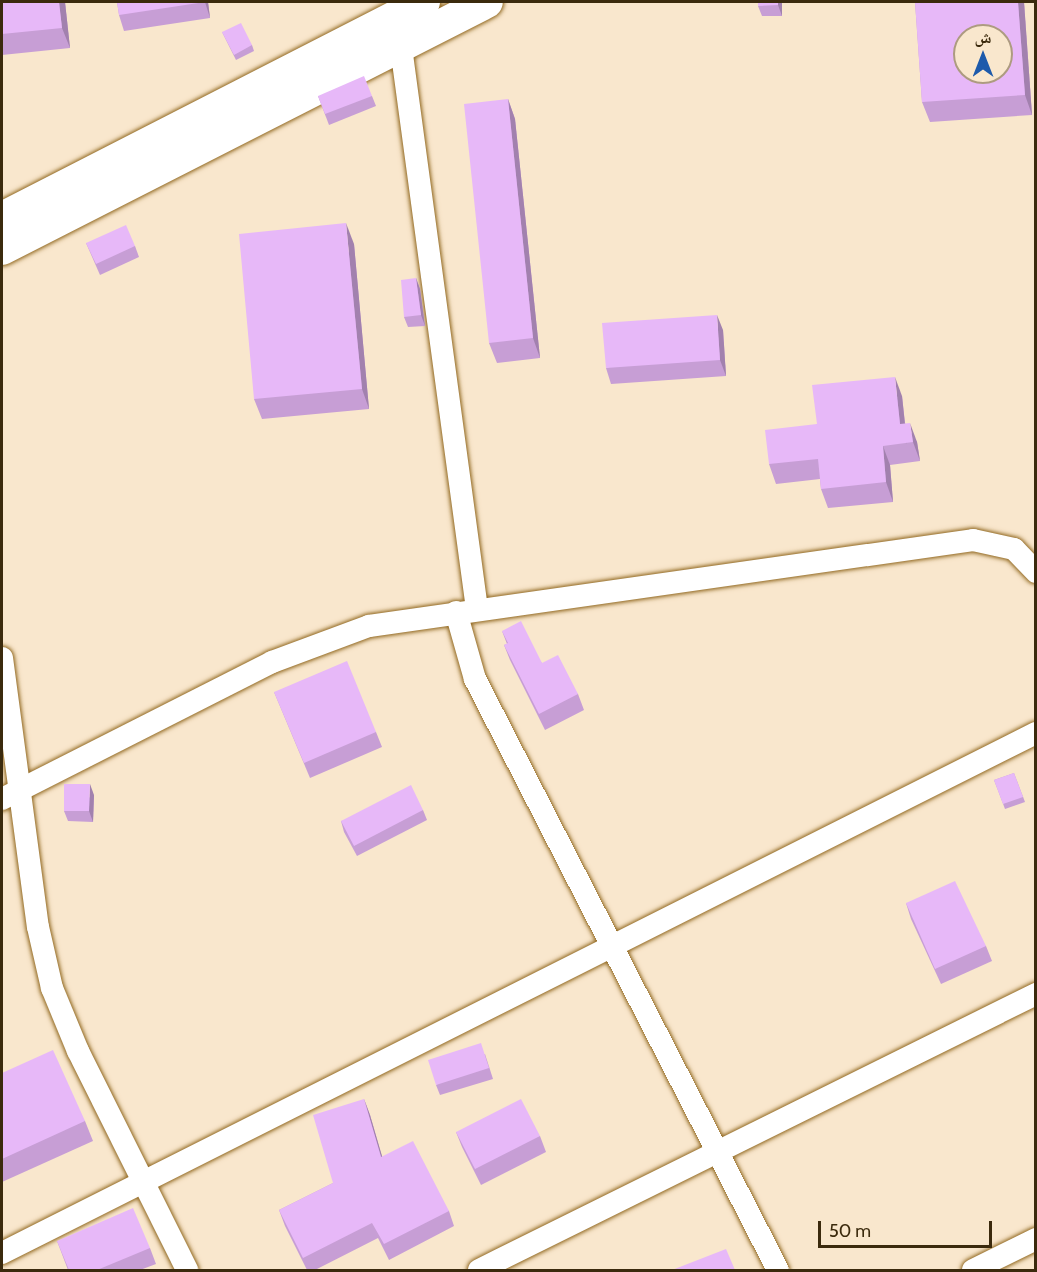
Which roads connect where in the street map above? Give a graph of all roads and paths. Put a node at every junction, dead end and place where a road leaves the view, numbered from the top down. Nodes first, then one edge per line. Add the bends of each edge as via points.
1 (424, 2) edge
2 (488, 2) edge
3 (400, 47) junction
4 (2, 219) edge
5 (2, 249) edge
6 (1035, 572) edge
7 (466, 611) junction
8 (2, 658) edge
9 (1035, 733) edge
10 (11, 794) edge
11 (612, 946) junction
12 (1035, 994) edge
13 (717, 1151) junction
14 (144, 1184) junction
15 (1035, 1239) edge
16 (2, 1253) edge
17 (188, 1270) edge
18 (479, 1270) edge
19 (778, 1270) edge
20 (973, 1270) edge

1 - 4 main road
2 - 3 main road
3 - 5 main road
3 - 7 street
6 - 7 street via 1014,549 973,540
7 - 10 street via 369,626 305,647
7 - 11 street via 475,679
8 - 10 street
9 - 11 street
10 - 14 street via 52,988 78,1051
11 - 13 street
11 - 14 street
12 - 13 street
13 - 18 street
13 - 19 street
14 - 16 street
14 - 17 street
15 - 20 street

